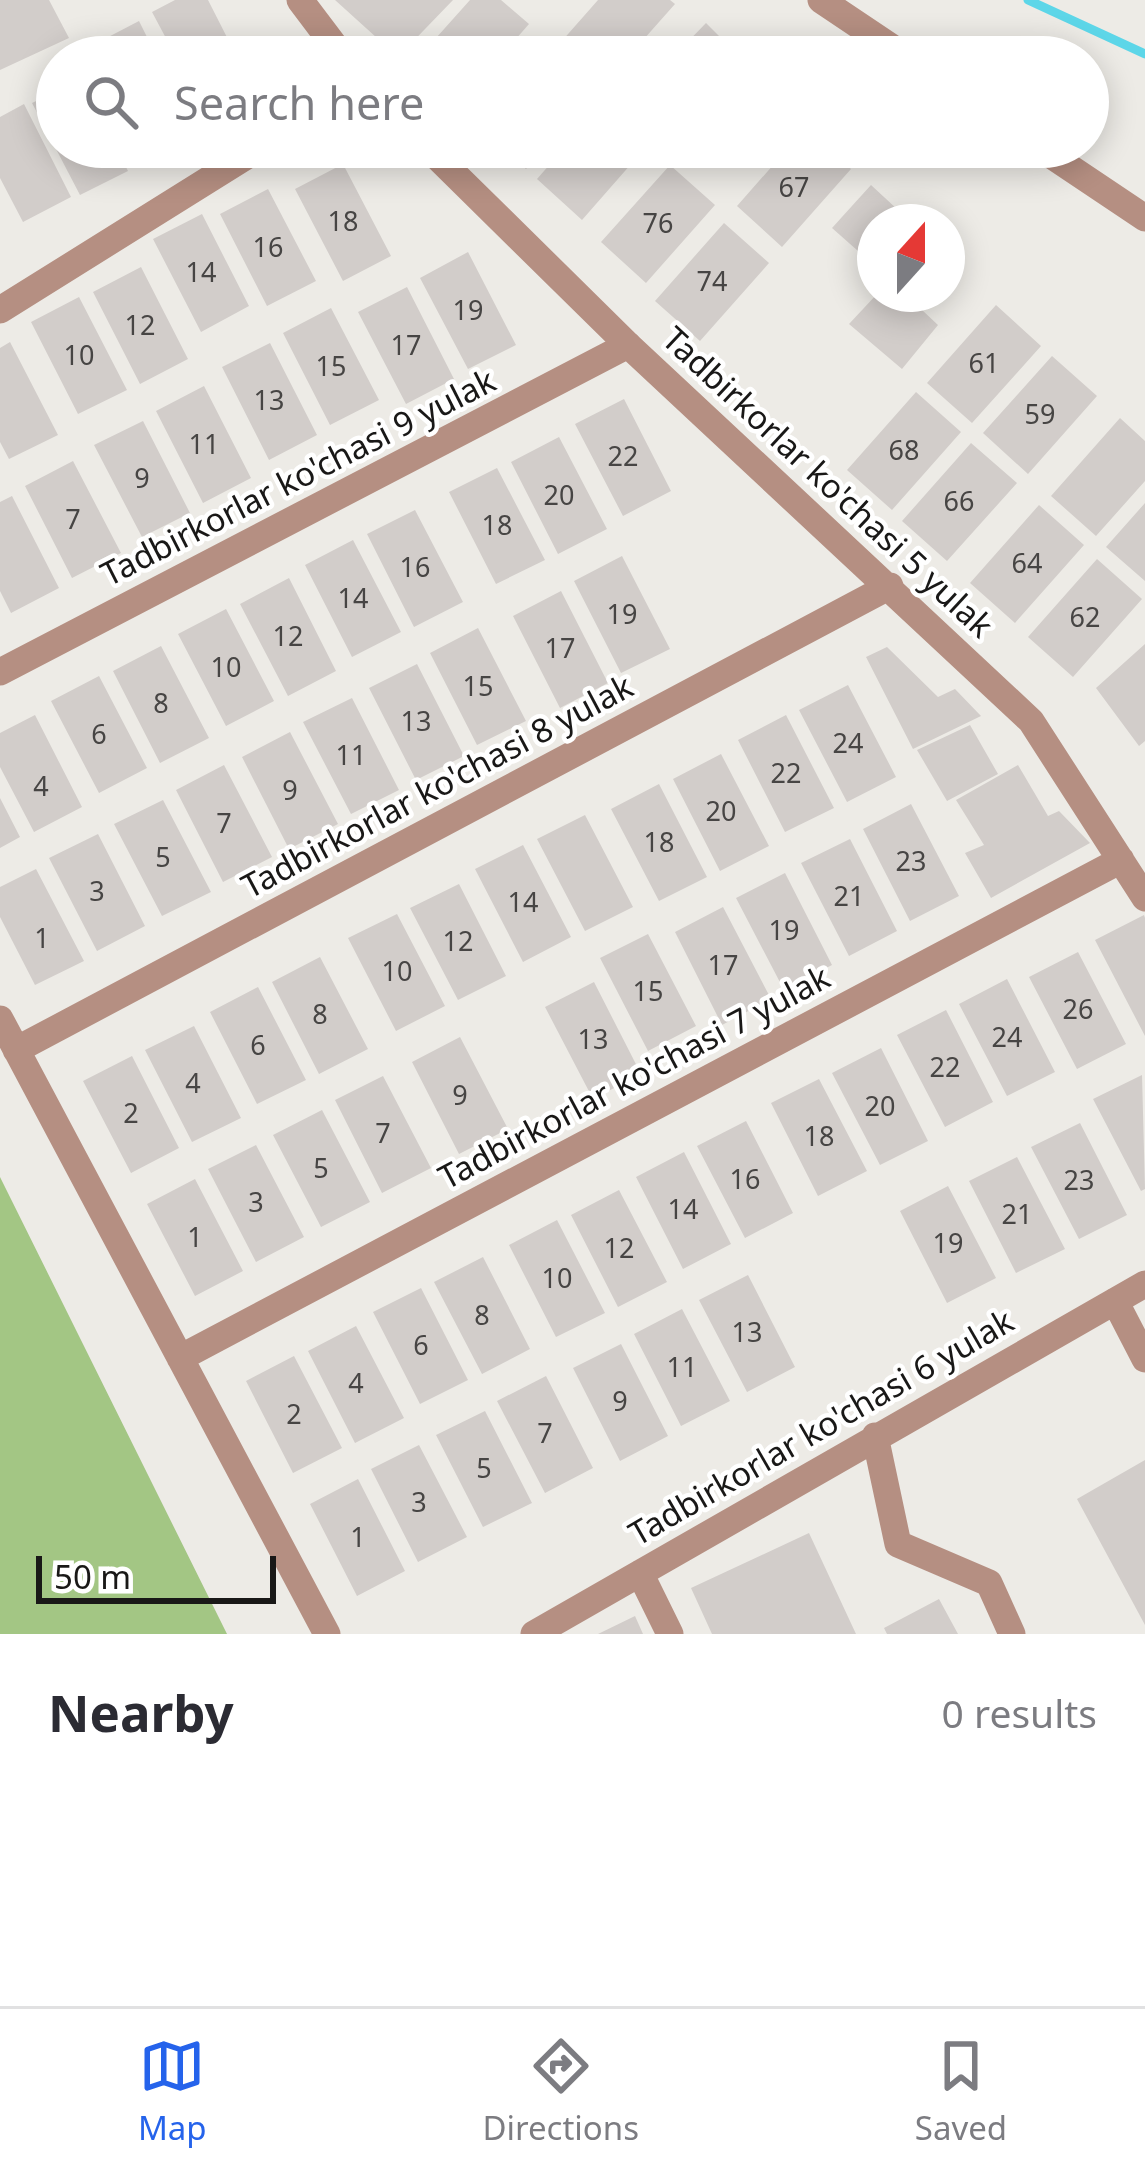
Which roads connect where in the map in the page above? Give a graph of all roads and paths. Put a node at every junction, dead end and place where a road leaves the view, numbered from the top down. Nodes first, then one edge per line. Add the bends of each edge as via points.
1 (300, 0) edge
2 (821, 0) edge
3 (327, 36) edge
4 (875, 36) edge
5 (227, 168) edge
6 (448, 168) edge
7 (1070, 168) edge
8 (1145, 218) edge
9 (0, 310) edge
10 (628, 345) junction
11 (890, 586) junction
12 (0, 672) edge
13 (1121, 860) junction
14 (1145, 898) edge
15 (0, 1019) edge
16 (16, 1050) junction
17 (1145, 1284) edge
18 (1115, 1300) junction
19 (180, 1358) junction
20 (1145, 1359) edge
21 (875, 1436) junction
22 (640, 1573) junction
23 (327, 1634) edge
24 (534, 1634) edge
25 (670, 1634) edge
26 (1012, 1634) edge

1 - 3 street
2 - 4 street
5 - 9 street
6 - 10 street, Tadbirkorlar ko'chasi 5 yulak
7 - 8 street
10 - 11 street, Tadbirkorlar ko'chasi 5 yulak
10 - 12 street, Tadbirkorlar ko'chasi 9 yulak
11 - 13 street, Tadbirkorlar ko'chasi 5 yulak via 1031,721
11 - 16 street, Tadbirkorlar ko'chasi 8 yulak
13 - 14 street, Tadbirkorlar ko'chasi 5 yulak
13 - 19 street, Tadbirkorlar ko'chasi 7 yulak
15 - 16 street
16 - 19 street
17 - 18 street, Tadbirkorlar ko'chasi 6 yulak
18 - 20 street
18 - 21 street, Tadbirkorlar ko'chasi 6 yulak
19 - 23 street
21 - 22 street, Tadbirkorlar ko'chasi 6 yulak
21 - 26 street via 898,1544 989,1583
22 - 24 street, Tadbirkorlar ko'chasi 6 yulak
22 - 25 street

